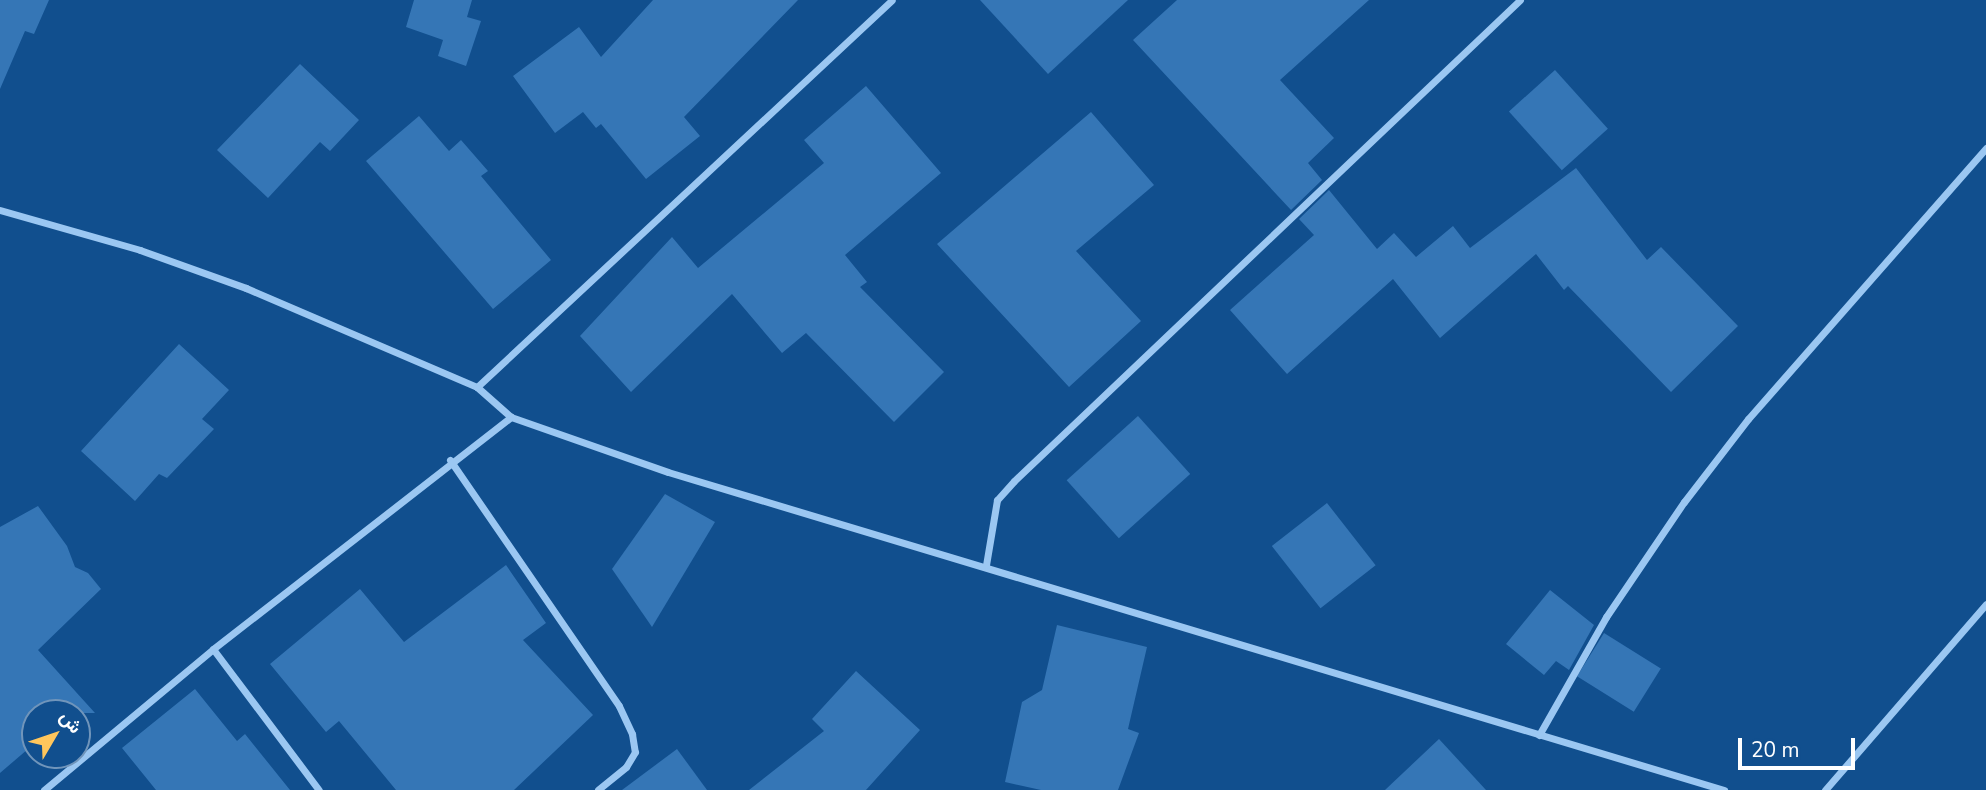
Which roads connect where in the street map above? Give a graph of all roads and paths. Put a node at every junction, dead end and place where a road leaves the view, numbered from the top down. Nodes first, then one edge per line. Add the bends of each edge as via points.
1 (892, 0) edge
2 (1520, 0) edge
3 (1986, 148) edge
4 (0, 210) edge
5 (477, 387) junction
6 (511, 417) junction
7 (450, 460) junction
8 (986, 565) junction
9 (1986, 604) edge
10 (213, 649) junction
11 (1539, 735) junction
12 (44, 790) edge
13 (319, 790) edge
14 (598, 790) edge
15 (1724, 790) edge
16 (1825, 790) edge

1 - 5 street
2 - 8 street via 1014,481 997,500
3 - 11 street via 1748,419 1684,502 1606,617
4 - 5 street via 140,250 246,288
5 - 6 street
6 - 7 street
6 - 8 street via 668,472
7 - 10 street
7 - 14 street via 619,706 632,734 635,752 626,767
8 - 11 street
9 - 16 street
10 - 12 street
10 - 13 street
11 - 15 street

